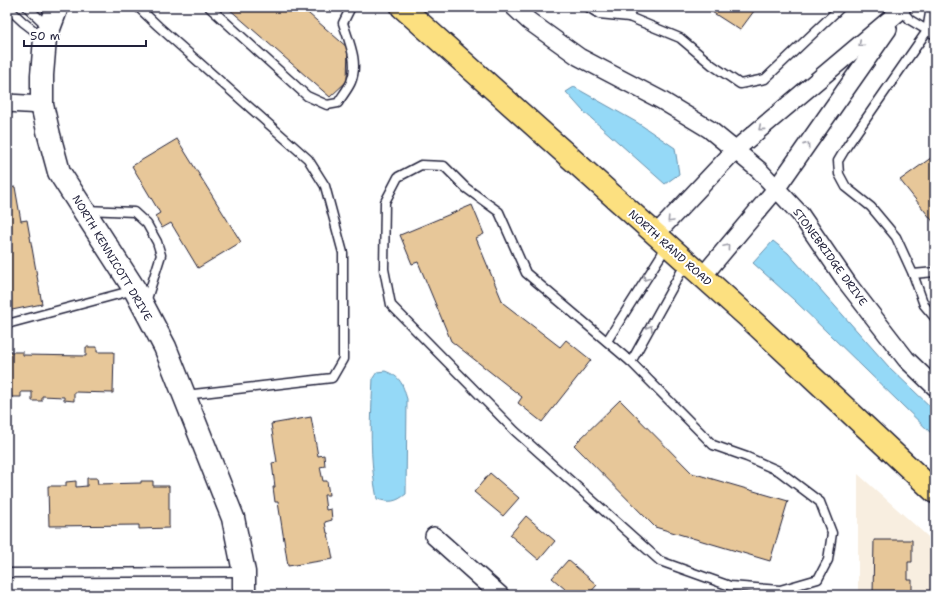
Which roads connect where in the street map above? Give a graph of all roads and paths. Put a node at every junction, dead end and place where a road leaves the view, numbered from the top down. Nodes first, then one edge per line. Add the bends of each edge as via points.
1 (27, 7) edge
2 (57, 7) edge
3 (138, 7) edge
4 (209, 7) edge
5 (351, 7) edge
6 (402, 7) edge
7 (514, 7) edge
8 (588, 7) edge
9 (632, 7) edge
10 (841, 7) edge
11 (931, 7) edge
12 (7, 8) edge
13 (900, 8) edge
14 (629, 17) junction
15 (927, 30) junction
16 (47, 34) junction
17 (935, 36) edge
18 (7, 104) edge
19 (42, 104) junction
20 (735, 150) junction
21 (776, 189) junction
22 (84, 210) junction
23 (661, 240) junction
24 (694, 270) junction
25 (935, 272) edge
26 (913, 274) junction
27 (140, 299) junction
28 (935, 318) edge
29 (7, 324) edge
30 (607, 341) junction
31 (631, 362) junction
32 (935, 387) edge
33 (185, 396) junction
34 (935, 492) edge
35 (434, 536) dead end
36 (244, 572) junction
37 (7, 573) edge
38 (244, 595) edge
39 (500, 595) edge

1 - 16 lane
2 - 16 street, NORTH KENNICOTT DRIVE
3 - 33 lane via 308,158 325,186 343,253 343,359 332,378
4 - 5 lane via 307,96 327,105 338,103 354,72 354,57 342,24
6 - 23 main road, NORTH RAND ROAD
7 - 20 street, STONEBRIDGE DRIVE via 579,57 673,107 709,129
8 - 14 lane via 599,14
9 - 14 lane
10 - 14 lane via 766,79 740,84 680,38
11 - 15 lane
12 - 16 lane via 23,22
13 - 15 lane via 910,20
13 -> 20 street
21 -> 13 street
15 - 17 lane
15 - 26 lane via 838,161 839,174 846,187 871,206 884,221 896,237
16 - 19 street, NORTH KENNICOTT DRIVE via 42,75
18 - 19 street
19 - 22 street, NORTH KENNICOTT DRIVE via 59,172
20 - 21 street, STONEBRIDGE DRIVE via 759,170
20 -> 23 street
24 -> 21 street
21 - 32 street, STONEBRIDGE DRIVE via 800,214 848,284 906,359
22 - 27 street, NORTH KENNICOTT DRIVE
22 - 27 lane via 134,212 147,224 161,255
23 - 24 main road, NORTH RAND ROAD
23 -> 30 lane
31 -> 24 lane
24 - 34 main road, NORTH RAND ROAD
25 - 26 lane
26 - 28 lane via 924,305
27 - 29 lane
27 - 33 street, NORTH KENNICOTT DRIVE via 165,347
30 - 31 lane
30 - 31 lane via 526,273 499,212 466,188 444,166 421,165 398,177 385,202 384,269 391,305 514,431 660,561 730,586 780,590 818,579 828,560 832,533 820,502 779,472 713,445
33 - 36 street, NORTH KENNICOTT DRIVE via 233,518
35 - 39 street
36 - 37 lane
36 - 38 street, NORTH KENNICOTT DRIVE

